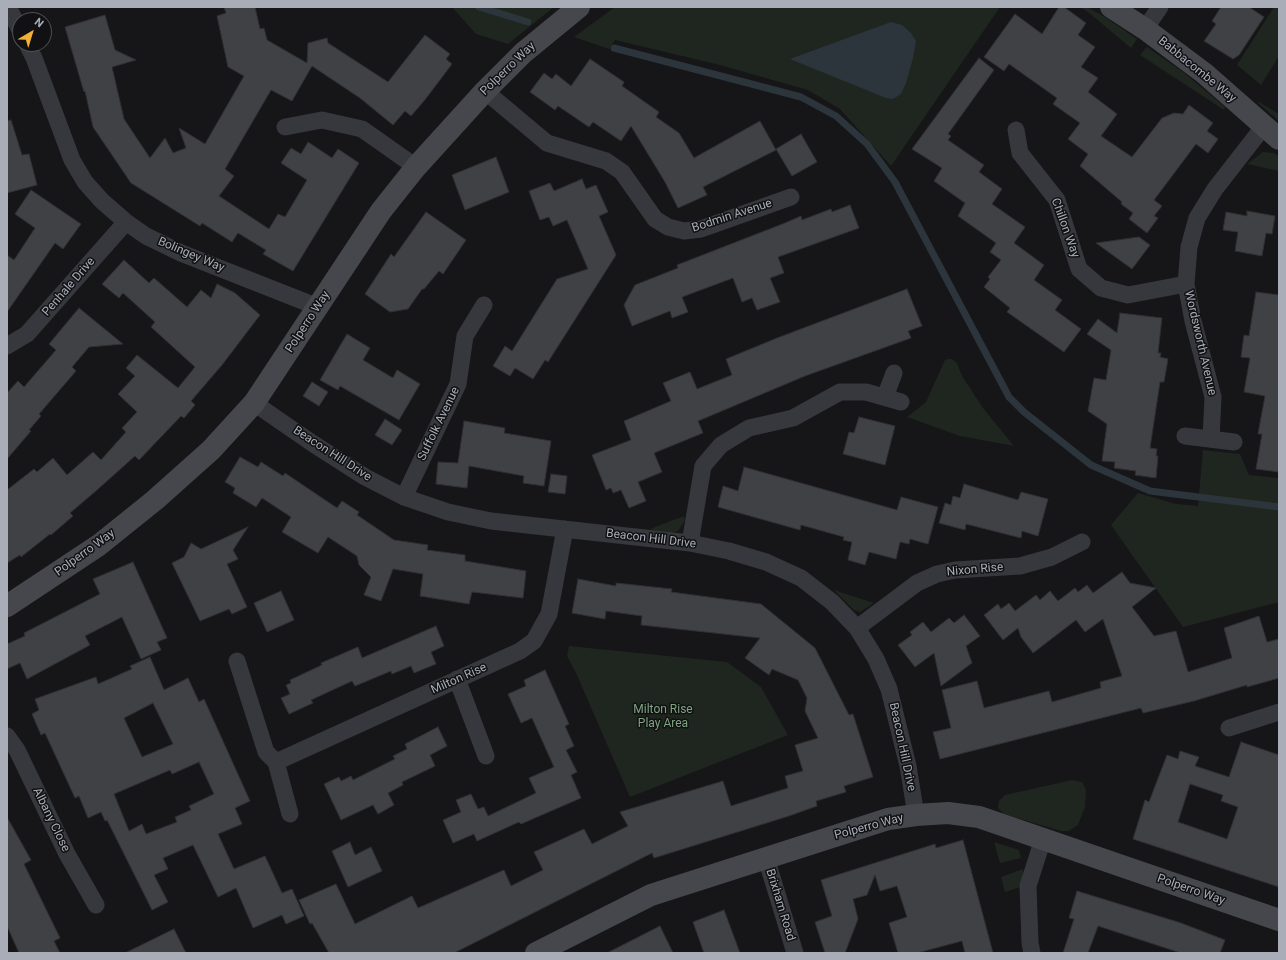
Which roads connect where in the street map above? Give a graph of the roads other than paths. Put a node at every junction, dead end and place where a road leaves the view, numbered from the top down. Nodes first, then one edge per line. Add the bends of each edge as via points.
1 (579, 7) edge
2 (1111, 7) edge
3 (1160, 7) edge
4 (1146, 29) junction
5 (31, 52) edge
6 (485, 91) junction
7 (285, 127) dead end
8 (1016, 130) dead end
9 (1271, 132) edge
10 (416, 167) junction
11 (792, 197) dead end
12 (126, 222) junction
13 (1186, 284) junction
14 (484, 305) dead end
15 (318, 307) junction
16 (7, 346) edge
17 (894, 373) dead end
18 (254, 403) junction
19 (1185, 436) dead end
20 (1211, 439) junction
21 (1234, 442) dead end
22 (404, 497) junction
23 (565, 530) junction
24 (1082, 542) dead end
25 (690, 543) junction
26 (7, 606) edge
27 (856, 628) junction
28 (237, 661) dead end
29 (457, 679) junction
30 (1279, 712) edge
31 (1230, 728) dead end
32 (7, 736) edge
33 (486, 756) dead end
34 (276, 762) junction
35 (290, 814) dead end
36 (916, 815) junction
37 (1042, 839) junction
38 (766, 858) junction
39 (96, 905) dead end
40 (1279, 920) edge
41 (548, 950) edge
42 (795, 953) edge
43 (1032, 953) edge

1 - 6 street, Polperro Way via 523,53
2 - 4 street, Babbacombe Way
3 - 4 street
4 - 9 street, Babbacombe Way via 1204,73
5 - 12 street, Bolingey Way via 72,160 85,182
6 - 10 street, Polperro Way
6 - 11 street, Bodmin Avenue via 547,143 606,161 622,172 655,219 668,228 684,231 701,229
7 - 10 street via 322,120 362,129
8 - 13 street, Chillon Way via 1020,153 1057,200 1079,269 1101,288 1128,295
9 - 13 street, Wordsworth Avenue via 1214,189 1197,218 1189,248
10 - 15 street, Polperro Way via 381,211
12 - 15 street, Bolingey Way via 146,236 181,253
12 - 16 street, Penhale Drive via 27,334
13 - 20 street, Wordsworth Avenue via 1213,398
14 - 22 street, Suffolk Avenue via 466,336 458,384
15 - 18 street, Polperro Way
17 - 25 street via 893,400 866,392 840,392 793,418 749,428 721,445 703,466
18 - 22 street, Beacon Hill Drive via 365,477
18 - 26 street, Polperro Way via 211,450 155,500 99,545
19 - 20 street
20 - 21 street
22 - 23 street, Beacon Hill Drive via 448,512 491,522
23 - 25 street, Beacon Hill Drive
23 - 29 street, Milton Rise via 549,614 534,641 520,651
24 - 27 street, Nixon Rise via 1052,556 1020,566 955,570 937,574 917,583
25 - 27 street, Beacon Hill Drive via 766,562 801,578 832,602
27 - 36 street, Beacon Hill Drive via 876,659 889,689 908,766
28 - 34 street via 266,752
29 - 33 street
29 - 34 street, Milton Rise
30 - 31 street
32 - 39 street, Albany Close via 17,750 67,854
34 - 35 street
36 - 37 street, Polperro Way via 948,814 979,818
36 - 38 street, Polperro Way via 888,819
37 - 40 street, Polperro Way
37 - 43 street via 1028,886
38 - 41 street, Polperro Way via 651,895
38 - 42 street, Brixham Road

